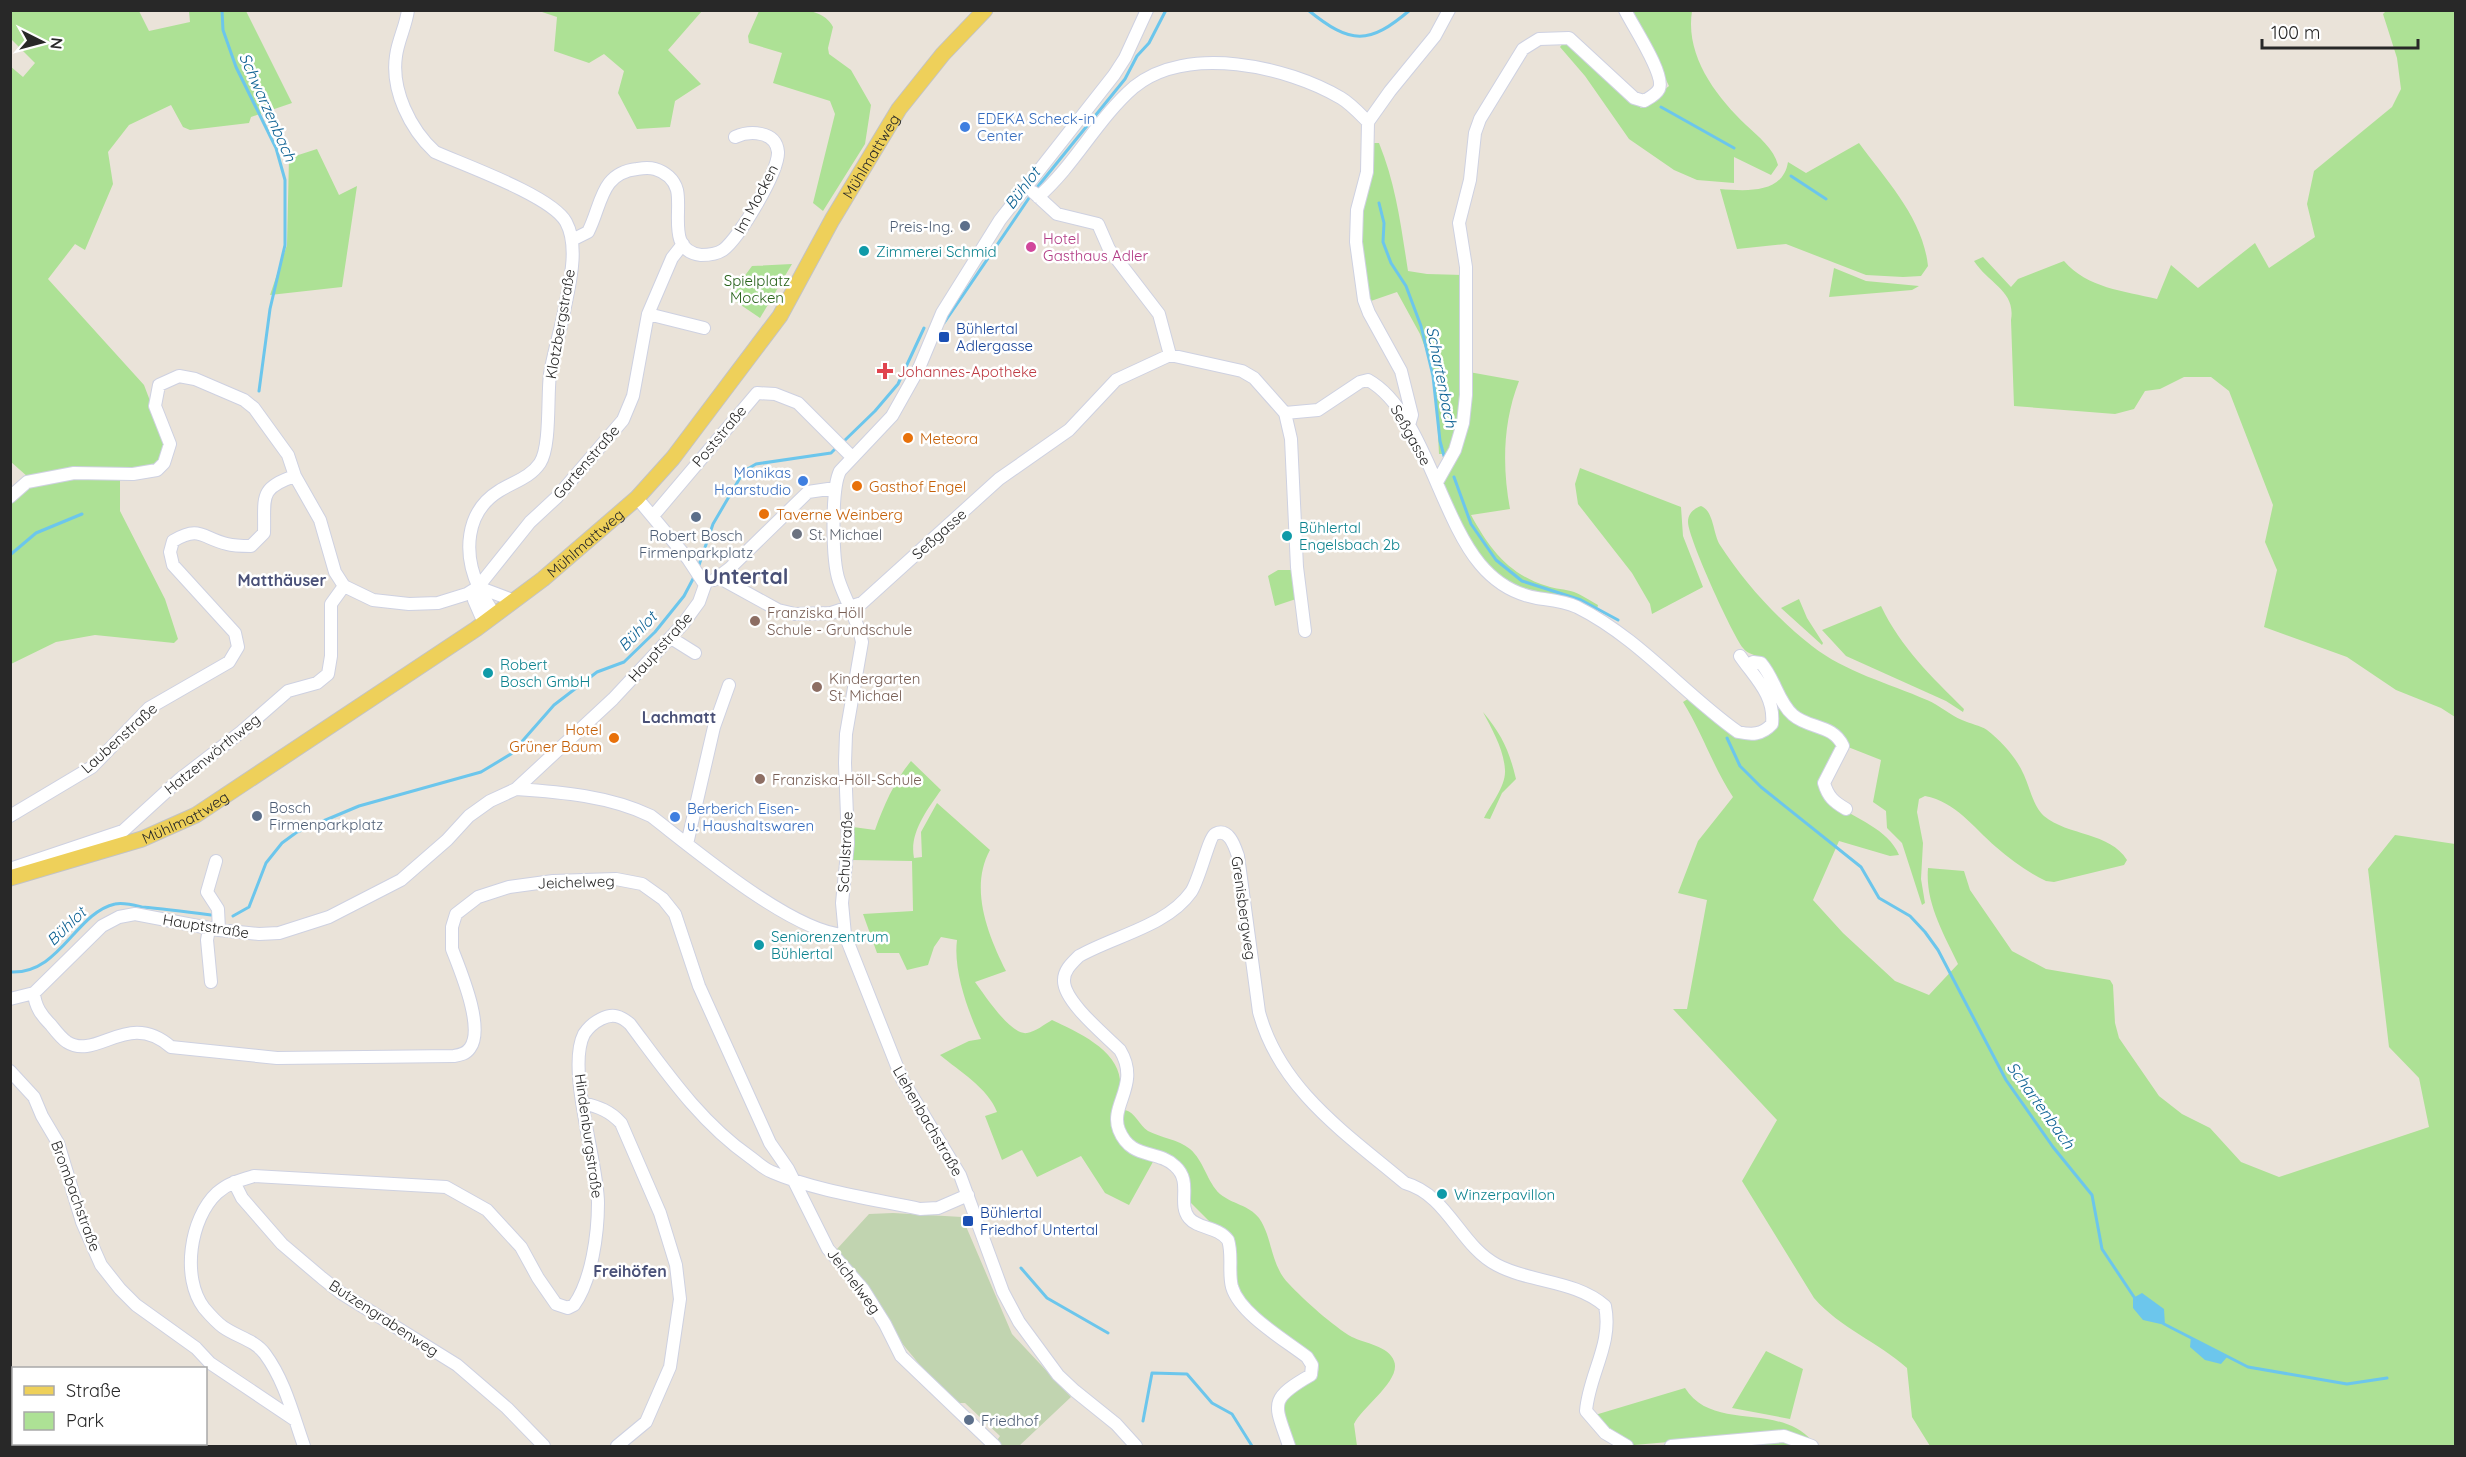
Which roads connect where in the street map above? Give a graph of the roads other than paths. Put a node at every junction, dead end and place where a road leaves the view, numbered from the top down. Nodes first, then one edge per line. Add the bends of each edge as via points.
1 (408, 10) edge
2 (985, 10) edge
3 (1147, 10) edge
4 (1449, 10) edge
5 (1625, 10) edge
6 (1368, 122) junction
7 (735, 136) dead end
8 (1031, 191) junction
9 (572, 240) junction
10 (683, 244) junction
11 (648, 314) junction
12 (704, 328) dead end
13 (1170, 355) junction
14 (1285, 413) junction
15 (1409, 425) junction
16 (849, 454) junction
17 (295, 476) junction
18 (1437, 482) junction
19 (835, 488) junction
20 (10, 497) edge
21 (637, 498) junction
22 (652, 516) junction
23 (718, 577) junction
24 (703, 581) junction
25 (344, 585) junction
26 (478, 586) junction
27 (515, 601) junction
28 (851, 608) junction
29 (489, 619) junction
30 (1305, 631) dead end
31 (670, 638) junction
32 (695, 653) dead end
33 (729, 685) dead end
34 (516, 789) junction
35 (1846, 809) dead end
36 (10, 816) edge
37 (687, 844) junction
38 (216, 861) dead end
39 (10, 869) edge
40 (10, 879) edge
41 (216, 922) junction
42 (845, 935) junction
43 (212, 982) dead end
44 (34, 993) junction
45 (10, 999) edge
46 (10, 1071) edge
47 (583, 1104) junction
48 (793, 1180) junction
49 (234, 1182) junction
50 (969, 1195) junction
51 (295, 1420) junction
52 (304, 1446) edge
53 (544, 1446) edge
54 (617, 1446) edge
55 (995, 1446) edge
56 (1137, 1446) edge
57 (1289, 1446) edge
58 (1627, 1446) edge
59 (1671, 1446) edge
60 (1812, 1446) edge

1 - 9 street via 396,57 398,87 411,122 424,142 435,152 554,208 565,221
2 - 21 main road, Mühlmattweg via 899,109 780,316 673,458
3 - 8 street via 1125,58
4 - 6 street via 1435,36
5 - 18 street via 1661,82 1654,95 1644,101 1634,98 1569,38 1539,39 1523,49 1480,119 1459,223 1466,267 1466,395 1455,450
6 - 8 street via 1344,99 1294,77 1263,68 1191,63 1152,75 1133,88 1090,134 1049,188
6 - 15 street via 1367,172 1357,210 1359,273 1369,313 1401,371 1412,415
7 - 10 street, Im Mocken via 755,133 775,142 777,159 771,175 748,220 722,251 698,254
8 - 13 street via 1057,214 1098,224 1109,249 1159,314
8 - 16 street via 1000,220 942,313 892,416
9 - 10 street via 588,232 606,184 614,176 648,167 670,177 676,189 677,227
9 - 26 street, Klotzbergstraße via 565,308 550,373 541,461 532,472 485,502 471,522 469,543
10 - 11 street, Gartenstraße via 672,258
11 - 12 street
11 - 26 street, Gartenstraße via 633,396 623,420
13 - 14 street via 1242,371 1254,378
13 - 28 street, Seßgasse via 1116,380 1069,430 999,479 862,603
14 - 15 street, Seßgasse via 1318,410 1368,380 1386,392
14 - 30 street via 1291,439 1297,567
15 - 18 street, Seßgasse
16 - 19 street
16 - 22 street, Poststraße via 798,403 775,394 757,393
17 - 20 street via 288,455 254,408 233,394 179,376 159,385 155,406 170,444 157,470 133,474 74,473 27,482
17 - 25 street via 320,520 335,572
17 - 36 street, Laubenstraße via 276,482 268,490 264,533 251,546 227,544 202,533 186,533 173,541 173,565 235,633 238,647 228,662 149,708 92,767
18 - 35 street, Seßgasse via 1465,540 1479,563 1496,580 1511,590 1575,606 1591,615 1642,649 1738,732 1762,732 1772,724 1773,707 1768,695 1743,661 1761,663 1794,716 1839,736 1843,746 1824,783 1833,802
19 - 23 street via 808,492
19 - 28 street, Schulstraße via 835,566
21 - 22 street
21 - 27 main road, Mühlmattweg
22 - 24 street
23 - 24 street
23 - 28 street, Seßgasse via 778,610 795,614 820,615
24 - 31 street, Hauptstraße via 699,602
25 - 26 street via 373,600 409,604 438,603 467,594
25 - 39 street, Hatzenwörthweg via 331,604 328,674 317,683 288,690 123,831
26 - 27 street
26 - 29 street, Klotzbergstraße via 474,600
27 - 29 main road, Mühlmattweg
28 - 42 street, Schulstraße via 862,642 844,763 848,829 842,903
29 - 40 main road, Mühlmattweg via 196,815 142,839
31 - 32 street
31 - 34 street, Hauptstraße via 613,699
33 - 37 street via 714,727
34 - 37 street via 548,791 635,808
34 - 41 street, Hauptstraße via 469,816 413,871 329,916 279,933 259,934
37 - 42 street via 771,904 824,931
38 - 41 street via 207,892
41 - 43 street via 207,940
41 - 44 street, Hauptstraße via 135,914 119,917 102,926
42 - 50 street, Liehenbachstraße via 902,1079
44 - 45 street
44 - 48 street, Jeichelweg via 40,1013 67,1042 77,1045 87,1046 132,1032 147,1033 171,1047 278,1059 454,1056 472,1047 474,1019 452,949 456,914 494,891 540,882 601,879 642,884 675,914 710,1012 770,1143
46 - 51 street, Brombachstraße via 34,1097 58,1143 82,1222 101,1265 120,1289 210,1363
47 - 48 street, Hindenburgstraße via 579,1052 584,1034 604,1017 622,1017 706,1120 770,1171
47 - 49 street, Hindenburgstraße via 598,1202 594,1255 578,1300 568,1308 556,1304 521,1247 487,1210 446,1187 254,1176
47 - 54 street via 597,1106 621,1123 660,1213 676,1265 680,1299 670,1367 646,1422
48 - 50 street, Hindenburgstraße via 920,1209 938,1208
48 - 55 street, Jeichelweg via 828,1249 863,1289 901,1356
49 - 51 street, Hindenburgstraße via 216,1194 200,1220 191,1261 193,1281 202,1306 215,1320 265,1353
49 - 53 street, Butzengrabenweg via 242,1198 282,1244 341,1293 458,1365
50 - 56 street, Liehenbachstraße via 1019,1322 1058,1375
51 - 52 street, Hindenburgstraße
57 - 58 street, Grenisbergweg via 1277,1409 1279,1399 1293,1385 1311,1376 1312,1365 1307,1356 1237,1299 1232,1287 1228,1240 1215,1229 1188,1217 1185,1183 1174,1165 1137,1151 1123,1139 1116,1119 1128,1067 1120,1050 1064,988 1069,966 1079,956 1174,912 1201,874 1209,841 1217,833 1230,837 1238,856 1259,1012 1264,1033 1279,1062 1317,1109 1405,1184 1421,1188 1496,1265 1585,1293 1605,1306 1605,1346 1593,1376 1586,1411 1605,1433
59 - 60 street via 1784,1436

